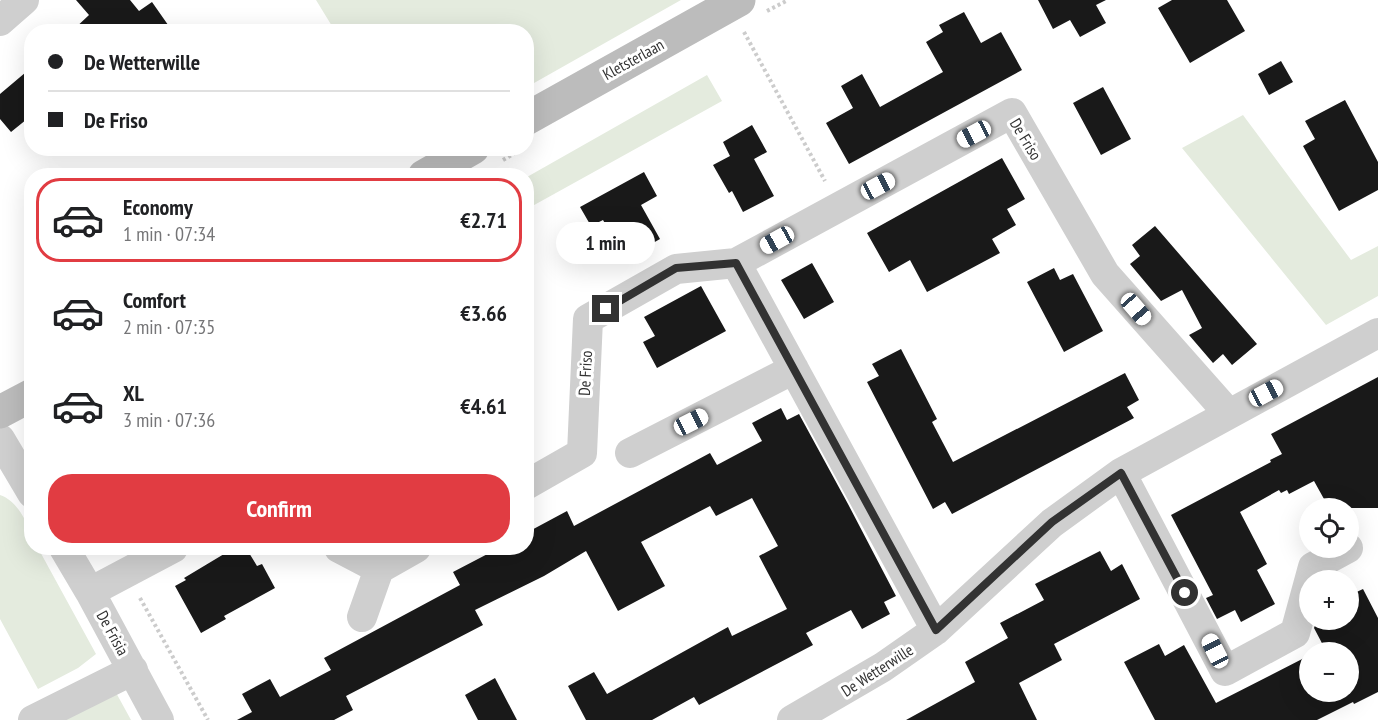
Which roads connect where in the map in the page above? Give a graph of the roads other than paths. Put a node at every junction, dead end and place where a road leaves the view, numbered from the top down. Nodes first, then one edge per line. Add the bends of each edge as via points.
1 (24, 0) edge
2 (740, 13) edge
3 (0, 21) edge
4 (534, 114) edge
5 (459, 156) edge
6 (438, 168) edge
7 (736, 263) junction
8 (1378, 333) edge
9 (794, 369) junction
10 (24, 399) edge
11 (0, 412) edge
12 (1229, 414) junction
13 (0, 439) edge
14 (630, 453) dead end
15 (1121, 473) junction
16 (24, 479) edge
17 (534, 480) edge
18 (68, 555) edge
19 (159, 555) edge
20 (352, 555) edge
21 (404, 555) edge
22 (1329, 558) edge
23 (379, 569) junction
24 (90, 592) junction
25 (362, 617) dead end
26 (936, 630) junction
27 (133, 670) junction
28 (828, 712) edge
29 (33, 720) edge
30 (159, 720) edge
31 (792, 720) edge

1 - 3 street
2 - 4 main road, Kletsterlaan
5 - 6 main road
7 - 9 street
7 - 12 street, De Friso via 1012,113 1105,274
7 - 17 street, De Friso via 676,268 588,319 582,453
8 - 12 street, De Wetterwille
9 - 14 street
9 - 26 street
10 - 11 main road
12 - 15 street, De Wetterwille
13 - 16 street
15 - 22 street via 1225,671 1295,633 1313,567
15 - 26 street, De Wetterwille via 1052,522
18 - 24 street, De Frisia
19 - 24 street
20 - 23 street
21 - 23 street
23 - 25 street
24 - 27 street, De Frisia
26 - 28 street, De Wetterwille
27 - 29 street
27 - 30 street, De Frisia
28 - 31 street, De Wetterwille

